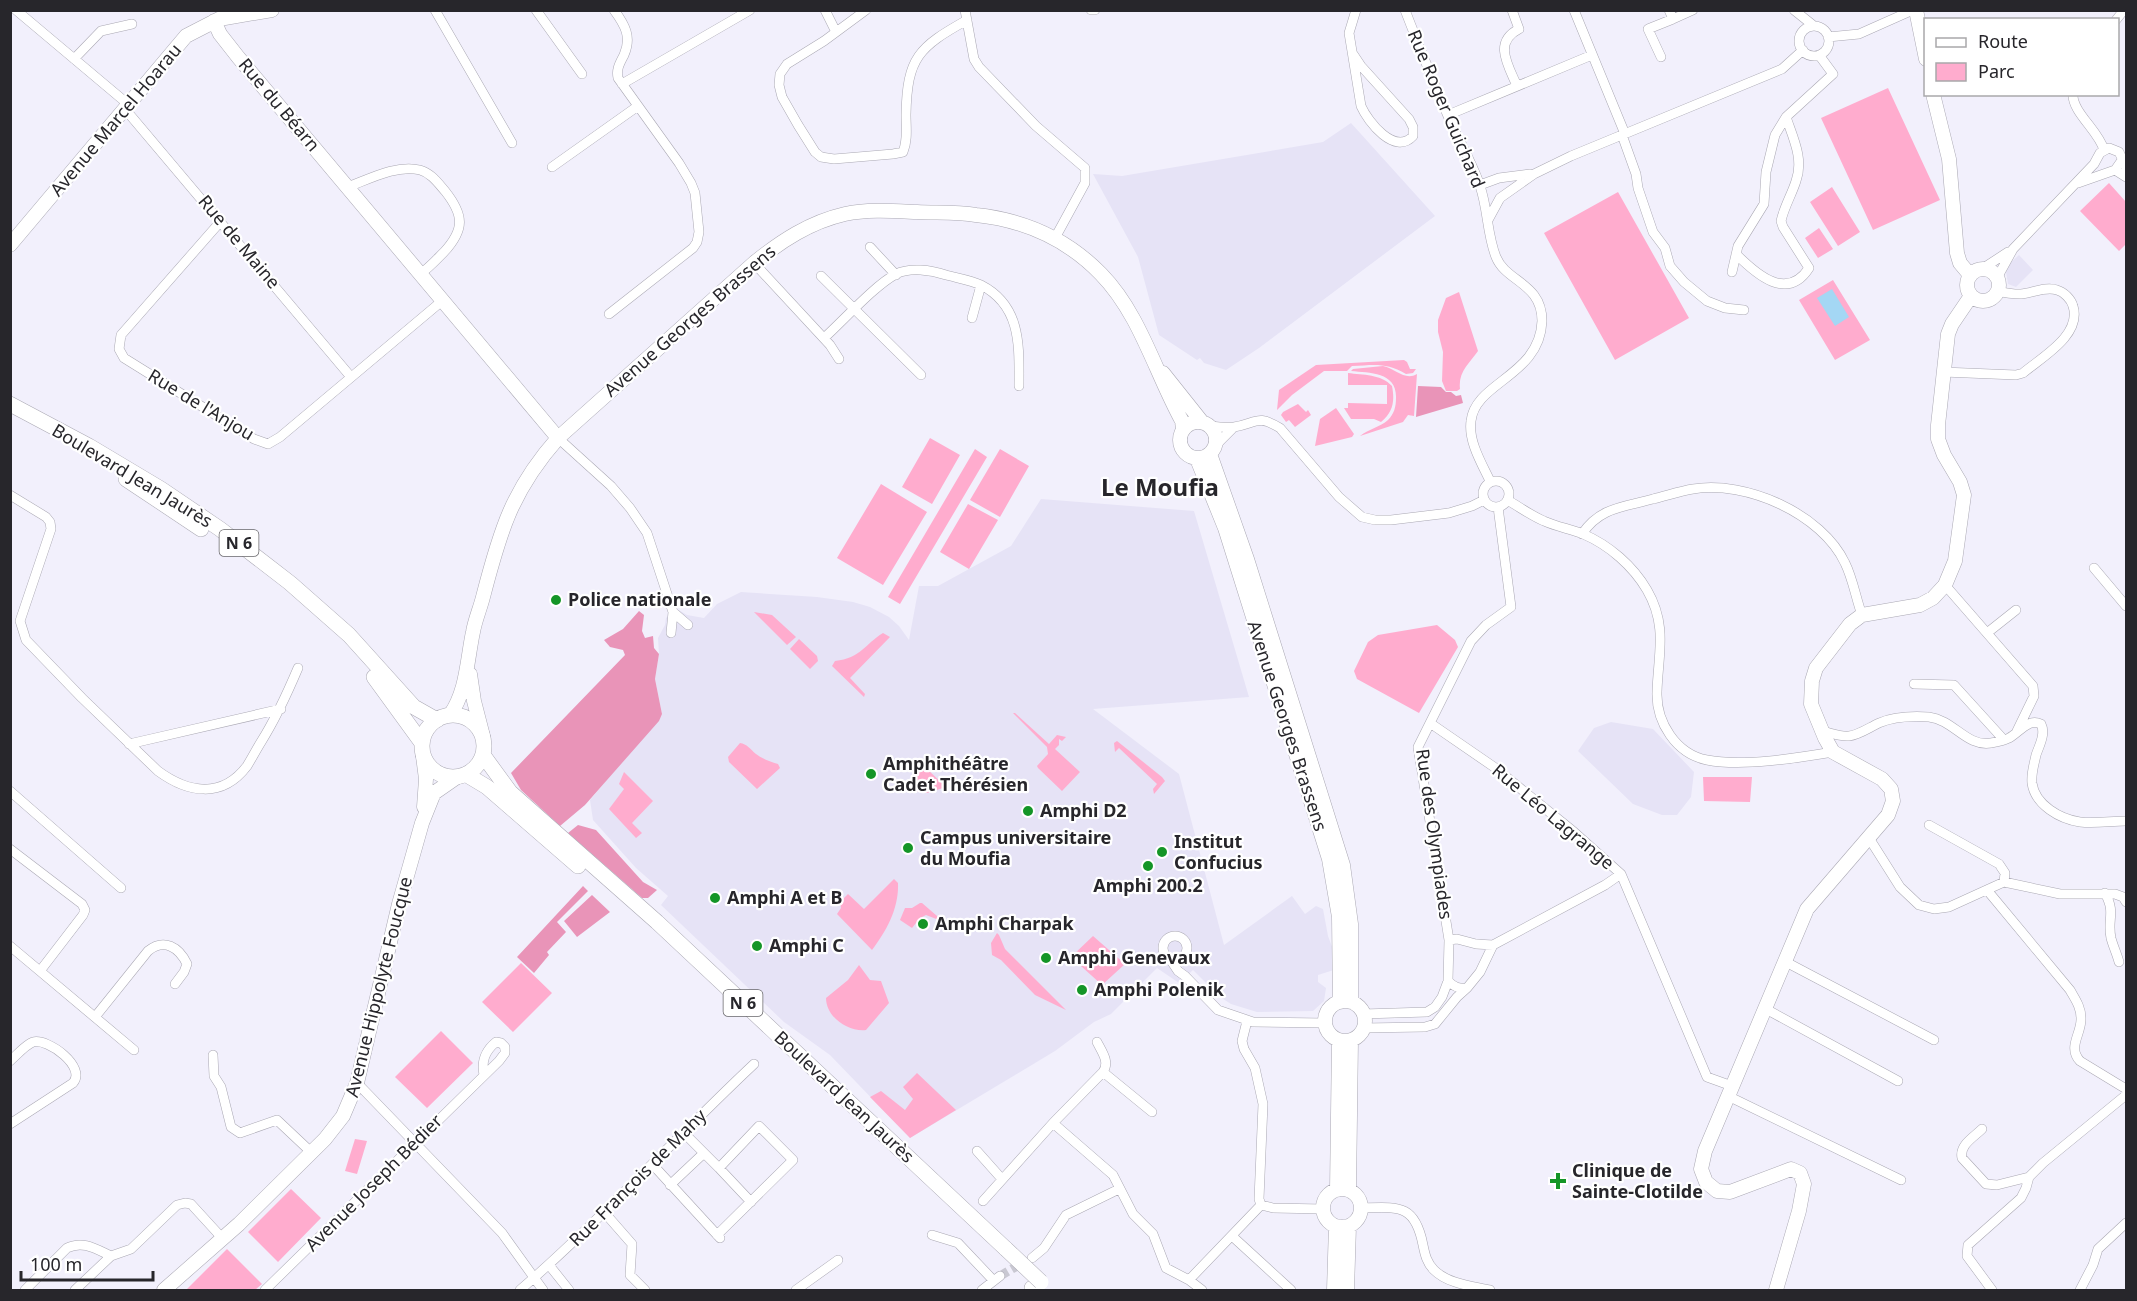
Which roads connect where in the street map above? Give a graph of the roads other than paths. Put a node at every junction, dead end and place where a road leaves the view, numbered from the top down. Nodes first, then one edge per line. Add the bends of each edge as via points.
1 (16, 10) edge
2 (272, 10) edge
3 (435, 10) edge
4 (536, 10) edge
5 (614, 10) edge
6 (750, 10) edge
7 (825, 10) edge
8 (866, 10) edge
9 (1091, 10) edge
10 (1095, 10) edge
11 (1356, 10) edge
12 (1405, 10) edge
13 (1512, 10) edge
14 (1574, 10) edge
15 (1693, 10) edge
16 (1793, 10) edge
17 (1915, 10) edge
18 (966, 15) edge
19 (1671, 15) edge
20 (216, 17) edge
21 (132, 24) dead end
22 (1814, 26) junction
23 (836, 32) junction
24 (1801, 33) junction
25 (1828, 37) junction
26 (1803, 50) junction
27 (1924, 50) edge
28 (1353, 54) junction
29 (1592, 55) junction
30 (1819, 55) junction
31 (1661, 57) dead end
32 (74, 59) junction
33 (582, 74) dead end
34 (622, 84) junction
35 (1517, 86) junction
36 (1933, 96) edge
37 (2073, 96) edge
38 (638, 106) junction
39 (127, 107) junction
40 (1448, 115) junction
41 (1786, 117) junction
42 (1623, 134) junction
43 (512, 143) dead end
44 (2127, 143) edge
45 (2101, 154) junction
46 (2122, 160) edge
47 (552, 167) dead end
48 (2113, 170) junction
49 (1534, 174) junction
50 (2127, 177) edge
51 (2077, 183) junction
52 (1480, 185) junction
53 (348, 187) junction
54 (1482, 195) junction
55 (1500, 198) junction
56 (1488, 220) junction
57 (221, 221) junction
58 (1055, 238) junction
59 (10, 245) edge
60 (870, 247) dead end
61 (2013, 249) junction
62 (1736, 254) junction
63 (754, 263) junction
64 (1732, 272) dead end
65 (1976, 272) junction
66 (420, 274) junction
67 (896, 274) junction
68 (821, 276) dead end
69 (981, 285) junction
70 (1997, 285) junction
71 (1971, 296) junction
72 (442, 301) junction
73 (855, 309) junction
74 (1744, 310) dead end
75 (609, 314) dead end
76 (972, 318) dead end
77 (824, 338) junction
78 (839, 358) dead end
79 (1152, 360) junction
80 (1943, 372) junction
81 (921, 375) dead end
82 (351, 377) junction
83 (1019, 386) dead end
84 (10, 404) edge
85 (10, 416) edge
86 (1206, 424) junction
87 (1234, 427) junction
88 (1183, 429) junction
89 (558, 438) junction
90 (1208, 453) junction
91 (1490, 481) junction
92 (10, 495) edge
93 (1484, 500) junction
94 (1509, 501) junction
95 (1498, 507) junction
96 (1582, 534) junction
97 (2094, 568) dead end
98 (1945, 585) junction
99 (2127, 606) edge
100 (2016, 610) dead end
101 (673, 612) junction
102 (1862, 615) junction
103 (688, 625) dead end
104 (671, 633) dead end
105 (1987, 633) junction
106 (468, 660) junction
107 (298, 668) dead end
108 (1914, 684) dead end
109 (281, 709) junction
110 (444, 717) junction
111 (1430, 723) junction
112 (1822, 731) junction
113 (2015, 734) junction
114 (483, 736) junction
115 (2004, 740) junction
116 (129, 744) junction
117 (423, 749) junction
118 (1833, 752) junction
119 (483, 755) junction
120 (462, 776) junction
121 (10, 791) edge
122 (2127, 821) edge
123 (422, 823) junction
124 (1929, 825) dead end
125 (1869, 838) junction
126 (10, 849) edge
127 (1621, 874) junction
128 (2004, 882) junction
129 (121, 888) dead end
130 (1987, 890) junction
131 (2106, 894) junction
132 (2127, 902) edge
133 (1449, 940) junction
134 (1476, 944) junction
135 (1493, 945) junction
136 (10, 946) edge
137 (1174, 960) dead end
138 (1784, 961) junction
139 (2120, 962) dead end
140 (1483, 964) junction
141 (40, 971) junction
142 (1448, 981) junction
143 (175, 984) dead end
144 (1467, 988) junction
145 (1347, 997) junction
146 (1764, 1008) junction
147 (94, 1017) junction
148 (1247, 1021) junction
149 (1363, 1021) junction
150 (1325, 1023) junction
151 (1345, 1040) junction
152 (1934, 1040) dead end
153 (1097, 1042) dead end
154 (134, 1050) dead end
155 (213, 1055) dead end
156 (10, 1061) edge
157 (754, 1064) dead end
158 (1103, 1072) junction
159 (484, 1075) dead end
160 (1898, 1081) dead end
161 (357, 1083) junction
162 (2127, 1089) edge
163 (1730, 1091) junction
164 (2127, 1095) edge
165 (1152, 1112) dead end
166 (1053, 1123) junction
167 (10, 1124) edge
168 (1982, 1129) dead end
169 (684, 1133) junction
170 (415, 1141) junction
171 (977, 1151) dead end
172 (311, 1152) junction
173 (704, 1153) junction
174 (653, 1165) junction
175 (719, 1168) junction
176 (1001, 1178) junction
177 (2029, 1178) junction
178 (1901, 1180) dead end
179 (670, 1185) junction
180 (1119, 1189) junction
181 (1343, 1190) junction
182 (983, 1201) dead end
183 (751, 1202) junction
184 (1261, 1205) junction
185 (1362, 1208) junction
186 (1323, 1209) junction
187 (604, 1212) junction
188 (2127, 1223) edge
189 (1342, 1226) junction
190 (932, 1235) dead end
191 (1232, 1236) junction
192 (223, 1239) junction
193 (1002, 1253) junction
194 (111, 1256) junction
195 (1032, 1257) tunnel mouth
196 (838, 1260) dead end
197 (549, 1265) junction
198 (534, 1278) junction
199 (1189, 1280) junction
200 (1040, 1288) edge
201 (26, 1290) edge
202 (75, 1290) edge
203 (164, 1290) edge
204 (265, 1290) edge
205 (520, 1290) edge
206 (543, 1290) edge
207 (569, 1290) edge
208 (645, 1290) edge
209 (796, 1290) edge
210 (982, 1290) edge
211 (1202, 1290) edge
212 (1291, 1290) edge
213 (1334, 1290) edge
214 (1347, 1290) edge
215 (1490, 1290) edge
216 (1776, 1290) edge
217 (1992, 1290) edge
218 (2080, 1290) edge

1 - 32 street, Rue de Maine
2 - 20 street, Avenue Marcel Hoarau
3 - 43 street
4 - 33 street
5 - 34 street via 628,36 617,74
6 - 34 street
7 - 23 street
8 - 23 street
9 - 10 street
11 - 28 street via 1349,33
12 - 40 street, Rue Roger Guichard
13 - 35 street via 1520,28 1504,43 1505,59
14 - 29 street
15 - 19 street
16 - 22 street
16 - 24 street
17 - 25 street via 1859,34
17 - 27 street
18 - 23 street via 924,47 915,59 906,100 906,144 903,152 893,154 828,159 815,152 782,97 780,74 788,64
18 - 58 street via 974,59 980,67 1036,126 1085,168 1085,183
19 - 31 street via 1648,29
20 - 39 street, Avenue Marcel Hoarau via 186,36
20 - 53 street, Rue du Béarn via 220,34 237,57
21 - 32 street via 101,32
22 - 24 street
22 - 25 street
24 - 26 street
25 - 30 street via 1827,48
26 - 30 street
26 - 42 street via 1782,69
28 - 28 street via 1409,119 1413,127 1410,140 1395,142 1365,115
29 - 35 street
29 - 42 street
30 - 41 street via 1833,74
32 - 39 street, Rue de Maine
34 - 38 street
35 - 40 street
36 - 65 street via 1948,159 1957,253 1960,263
37 - 45 street via 2074,103 2099,137
38 - 47 street
38 - 75 street via 691,183 698,237 693,248
39 - 57 street, Rue de Maine
39 - 59 street, Avenue Marcel Hoarau
40 - 52 street, Rue Roger Guichard
41 - 62 street via 1775,135 1766,172 1764,204
41 - 62 street via 1799,155 1799,169 1781,221 1809,268 1797,281 1784,285 1769,280
42 - 49 street
42 - 74 street via 1653,232 1665,248 1670,266 1707,301
44 - 46 street
45 - 46 street via 2109,148
45 - 48 street via 2102,167
45 - 51 street
46 - 48 street
48 - 50 street
48 - 51 street
49 - 52 street via 1499,178
49 - 55 street
51 - 61 street
52 - 54 street, Rue Roger Guichard
53 - 66 street, Rue du Béarn
53 - 66 street via 402,169 421,170 433,177 454,203 460,226 455,239
54 - 55 street
54 - 56 street, Rue Roger Guichard
55 - 56 street
56 - 91 street, Rue Roger Guichard via 1497,260 1535,296 1542,321 1532,354 1474,409 1470,422 1477,453
57 - 82 street, Rue de Maine
57 - 82 street, Rue de l'Anjou via 121,335 119,349 124,358 268,444
58 - 63 street, Avenue Georges Brassens via 1016,222 976,214 847,214 795,233
58 - 79 street, Avenue Georges Brassens via 1083,257 1119,296
60 - 67 street
61 - 65 street
61 - 70 street
62 - 64 street
63 - 77 street
63 - 89 street, Avenue Georges Brassens
65 - 70 street via 1991,271
65 - 71 street via 1967,284
66 - 72 street, Rue du Béarn
67 - 69 street via 916,270 938,272
67 - 73 street
68 - 73 street
69 - 76 street
69 - 83 street via 998,297 1017,328
70 - 71 street via 1992,298 1984,301
70 - 80 street via 2021,294 2057,290 2071,301 2074,311 2067,336 2023,373
71 - 80 street via 1952,324
72 - 82 street, Rue de l'Anjou
72 - 89 street, Rue du Béarn
73 - 77 street
73 - 81 street
77 - 78 street
79 - 86 street, Avenue Georges Brassens
79 - 88 street, Avenue Georges Brassens
80 - 98 street via 1938,439 1964,495 1955,561
84 - 110 main road, Boulevard Jean Jaurès / N 6 via 161,489 236,541 349,635 414,707
85 - 117 main road, Boulevard Jean Jaurès / N 6 via 122,477 248,562 329,629 383,688
86 - 87 street
86 - 88 street via 1187,424
86 - 90 street via 1216,435
87 - 90 street
87 - 93 street via 1267,420 1280,428 1339,497 1362,517 1391,520 1449,513
88 - 90 street via 1179,441 1186,455
89 - 101 street via 611,486 647,533
89 - 106 street, Avenue Georges Brassens via 517,494 505,521
90 - 145 street, Avenue Georges Brassens via 1225,528 1329,859
91 - 93 street via 1484,487
91 - 94 street via 1506,486
92 - 116 street via 46,517 51,529 20,621 26,640
93 - 95 street via 1492,508
94 - 95 street
94 - 96 street via 1533,516
95 - 111 street, Rue des Olympiades via 1511,607 1471,641
96 - 102 street via 1591,520 1607,511 1695,489 1729,489 1764,497 1798,513 1823,534 1845,562
96 - 118 street via 1612,551 1648,591 1658,616 1661,645 1658,712 1677,743 1691,754 1726,762
97 - 99 street
98 - 102 street via 1920,605
98 - 105 street
100 - 105 street
101 - 103 street
101 - 104 street
102 - 112 street via 1850,624 1816,668 1811,704
105 - 113 street via 2030,681 2034,691 2033,701
106 - 110 street, Avenue Georges Brassens via 461,697
106 - 114 street, Avenue Georges Brassens
107 - 109 street
108 - 115 street via 1954,685
109 - 116 street
109 - 116 street via 246,767 231,781 213,788 194,790 175,783
110 - 114 main road, Boulevard Jean Jaurès / N 6 via 470,720
110 - 117 main road via 429,725
111 - 127 street, Rue Léo Lagrange via 1494,767
111 - 133 street, Rue des Olympiades via 1418,747
112 - 115 street via 1852,736 1882,722 1929,717 1947,722 1971,741 1985,744
112 - 118 street
113 - 115 street
113 - 122 street via 2030,723 2041,724 2032,781 2043,804 2069,820
114 - 119 main road
117 - 120 main road, Boulevard Jean Jaurès / N 6 via 427,763 439,774
117 - 123 street, Avenue Hippolyte Foucque via 426,779
118 - 125 street via 1882,779 1891,789 1893,801 1888,815
119 - 120 main road via 480,763
119 - 193 main road, Boulevard Jean Jaurès / N 6 via 510,792 657,922
120 - 123 street, Avenue Hippolyte Foucque via 434,793
120 - 193 main road, Boulevard Jean Jaurès / N 6 via 487,787 649,929
121 - 129 street
123 - 161 street, Avenue Hippolyte Foucque
124 - 128 street via 2000,864
125 - 130 street via 1900,887 1919,905 1948,907
125 - 138 street via 1807,909
126 - 141 street via 85,910
127 - 135 street
127 - 163 street, Rue Léo Lagrange via 1707,1077
128 - 130 street
128 - 131 street via 2060,894
130 - 162 street via 2078,1004 2082,1019 2074,1047 2076,1056
131 - 132 street
131 - 139 street via 2112,910 2111,937
133 - 134 street
133 - 142 street, Rue des Olympiades
134 - 135 street
134 - 140 street
135 - 140 street
136 - 141 street
137 - 148 street via 1178,971 1218,1010
138 - 146 street
138 - 152 street
140 - 144 street
141 - 147 street
142 - 144 street via 1452,986
142 - 149 street via 1442,998 1427,1011
143 - 147 street via 187,964 183,955 170,945 158,944
144 - 149 street via 1435,1024 1425,1027
145 - 149 street via 1356,1005
145 - 150 street via 1330,1007
146 - 160 street
146 - 163 street
147 - 154 street
148 - 150 street
148 - 184 street via 1242,1041 1255,1068 1263,1104
149 - 151 street via 1360,1033
150 - 151 street via 1329,1033
151 - 181 street
153 - 158 street via 1107,1062
155 - 172 street via 214,1076 221,1087 231,1127 240,1133 277,1120
156 - 167 street via 29,1044 45,1043 69,1060 78,1073 74,1083
157 - 169 street, Rue François de Mahy
158 - 165 street
158 - 166 street
159 - 170 street, Avenue Joseph Bédier
161 - 170 street
161 - 172 street, Avenue Hippolyte Foucque via 336,1126
163 - 178 street, Rue Léo Lagrange
163 - 216 street via 1705,1151 1701,1169 1706,1182 1718,1191 1730,1192 1791,1169 1800,1173 1804,1184
164 - 177 street
166 - 176 street
166 - 180 street via 1113,1175
168 - 177 street via 1961,1154 1983,1182 1991,1185
169 - 173 street
169 - 174 street, Rue François de Mahy
170 - 198 street via 502,1233
170 - 204 street, Avenue Joseph Bédier
171 - 176 street
172 - 192 street, Avenue Hippolyte Foucque
173 - 175 street
173 - 179 street
174 - 179 street
174 - 187 street, Rue François de Mahy
175 - 183 street
175 - 183 street via 759,1126 793,1160
176 - 182 street
177 - 217 street via 2021,1198 1968,1245 1967,1256
179 - 183 street via 718,1237
180 - 195 street via 1066,1215 1044,1248
180 - 199 street via 1133,1214 1153,1234 1166,1268
181 - 185 street via 1358,1197
181 - 186 street via 1327,1197
184 - 186 street
184 - 191 street
185 - 189 street via 1358,1219
185 - 215 street via 1390,1208 1409,1214 1419,1226 1425,1256 1436,1272 1447,1279
186 - 189 street via 1327,1220
187 - 197 street, Rue François de Mahy
187 - 208 street via 632,1244 630,1275
188 - 218 street via 2098,1249
189 - 213 street
189 - 214 street
190 - 210 street via 958,1243 997,1278
191 - 199 street
191 - 212 street
192 - 194 street via 191,1204 184,1203 177,1205 131,1249
192 - 203 street, Avenue Hippolyte Foucque
193 - 200 main road, Boulevard Jean Jaurès / N 6, bridge
194 - 201 street via 84,1244 74,1244
194 - 202 street
196 - 209 street
197 - 198 street, Rue François de Mahy
197 - 207 street
198 - 205 street, Rue François de Mahy
198 - 206 street
199 - 211 street

